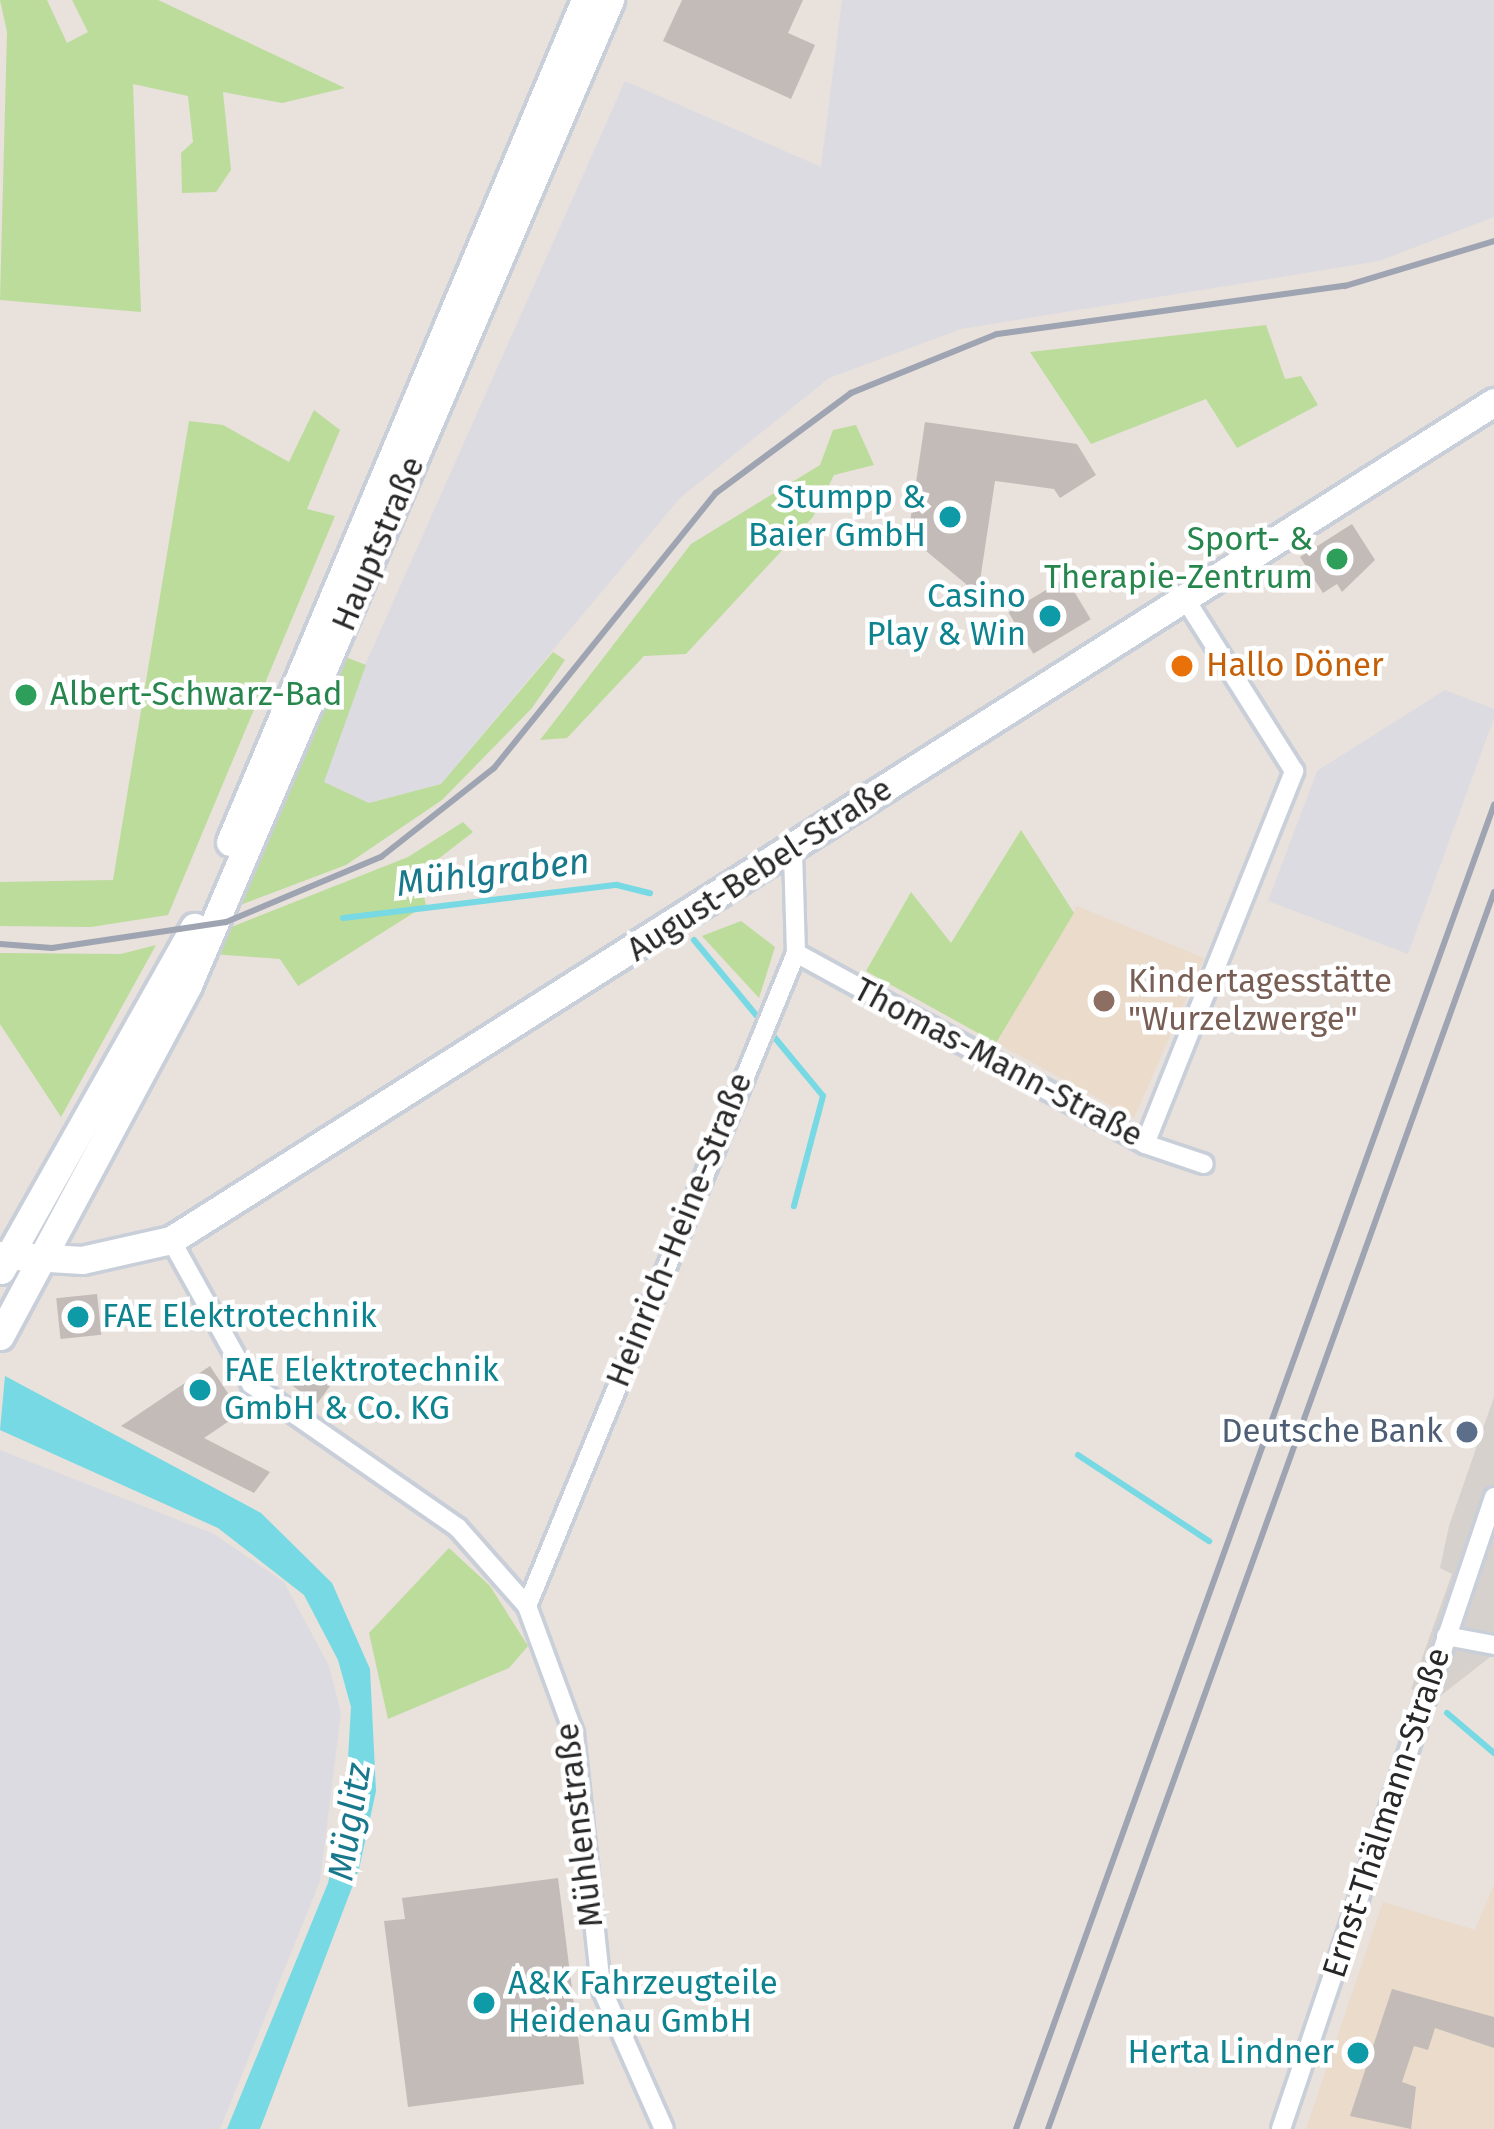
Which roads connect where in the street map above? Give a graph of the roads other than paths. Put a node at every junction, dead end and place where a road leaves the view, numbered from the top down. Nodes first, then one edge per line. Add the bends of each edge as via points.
1 (585, 0) edge
2 (610, 0) edge
3 (1494, 402) edge
4 (1184, 597) junction
5 (794, 850) junction
6 (796, 953) junction
7 (1145, 1144) junction
8 (1204, 1164) dead end
9 (171, 1240) junction
10 (38, 1258) junction
11 (2, 1261) edge
12 (0, 1336) edge
13 (1494, 1497) edge
14 (1472, 1558) junction
15 (1494, 1565) edge
16 (527, 1606) junction
17 (1446, 1636) junction
18 (1494, 1645) edge
19 (664, 2129) edge
20 (1281, 2129) edge

1 - 11 main road, Hauptstraße via 193,929
2 - 10 main road, Hauptstraße via 188,986
3 - 4 main road, August-Bebel-Straße
4 - 5 main road, August-Bebel-Straße
4 - 7 street via 1294,771
5 - 6 street, Heinrich-Heine-Straße
5 - 9 main road, August-Bebel-Straße
6 - 7 street, Thomas-Mann-Straße
6 - 16 street, Heinrich-Heine-Straße
7 - 8 street, Thomas-Mann-Straße
9 - 10 main road, August-Bebel-Straße via 82,1260
9 - 16 street, Mühlenstraße via 250,1384 458,1528
10 - 11 main road, August-Bebel-Straße
10 - 12 main road, Hauptstraße
13 - 14 street, Ernst-Thälmann-Straße
14 - 15 street
14 - 17 street, Ernst-Thälmann-Straße
16 - 19 street, Mühlenstraße via 574,1734 601,1987
17 - 18 street
17 - 20 street, Ernst-Thälmann-Straße

